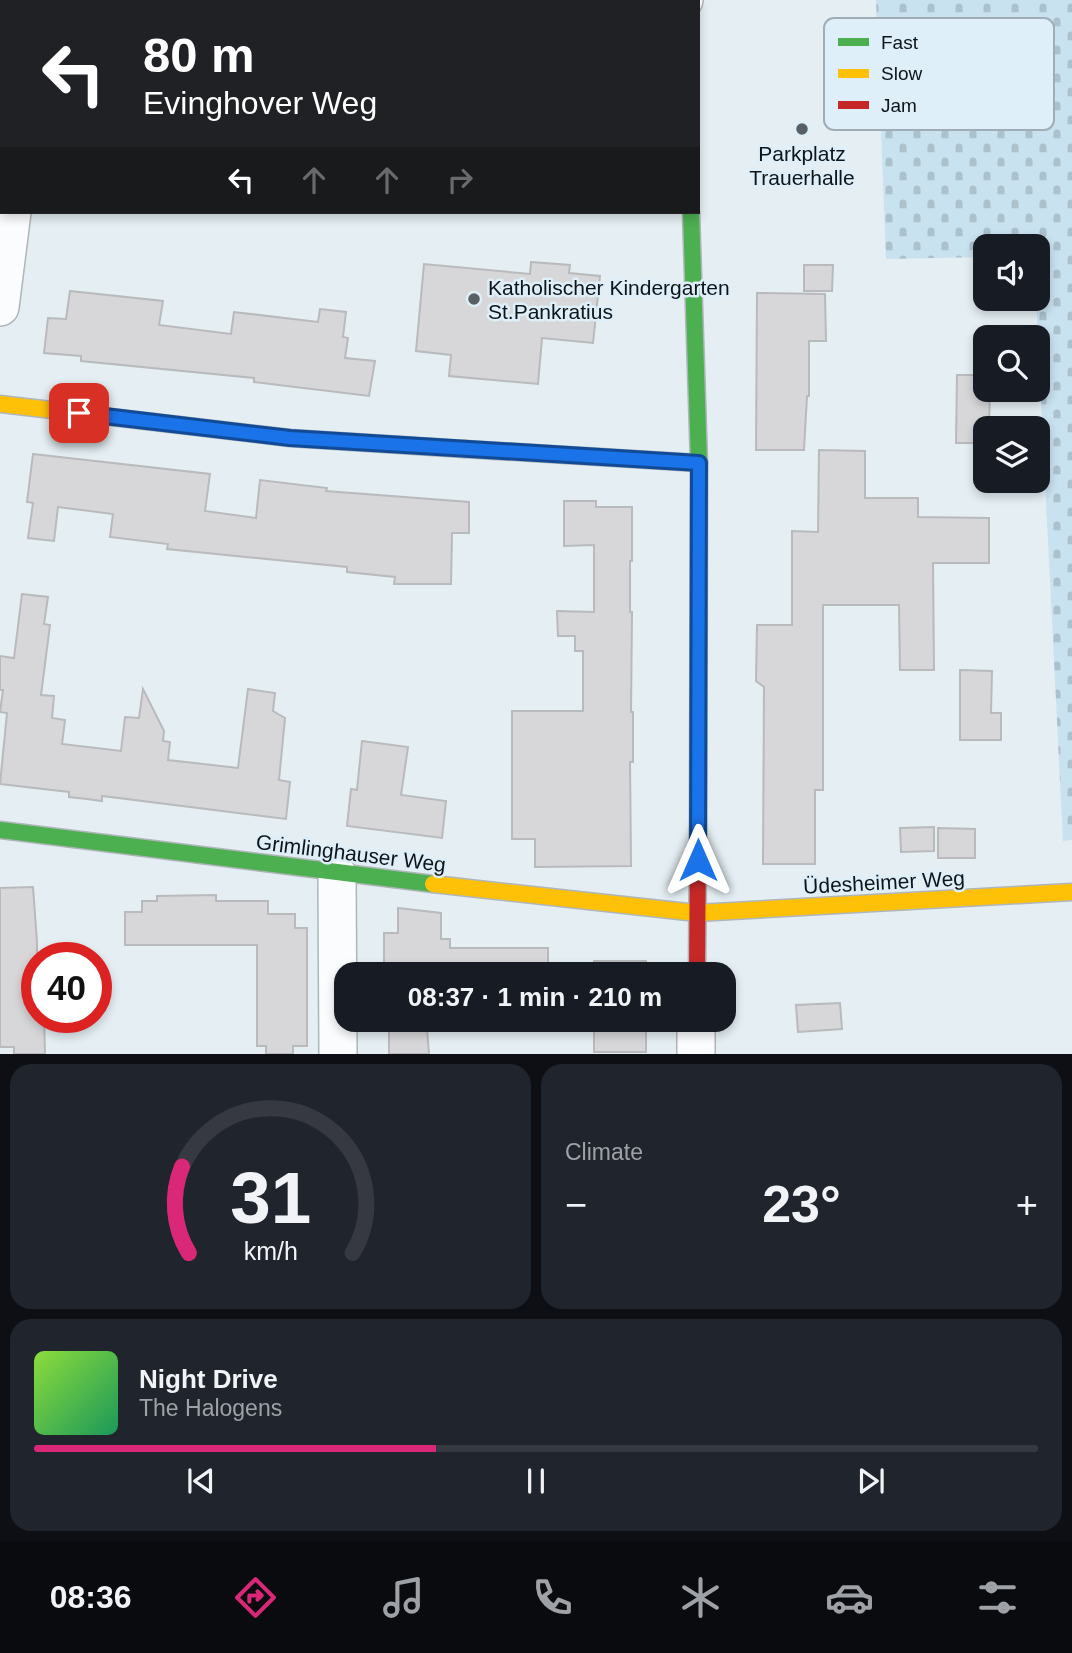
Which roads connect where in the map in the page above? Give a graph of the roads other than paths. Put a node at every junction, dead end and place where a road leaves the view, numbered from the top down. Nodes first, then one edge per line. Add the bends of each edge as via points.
1 (12, 214) edge
2 (691, 214) edge
3 (0, 307) edge
4 (0, 404) edge
5 (699, 463) junction
6 (0, 830) edge
7 (337, 874) junction
8 (1072, 892) edge
9 (697, 913) junction
10 (697, 962) edge
11 (696, 1032) edge
12 (338, 1054) edge
13 (696, 1054) edge

1 - 3 street
2 - 5 street
4 - 5 street via 290,438
5 - 9 street
6 - 7 street, Grimlinghauser Weg
7 - 9 street, Grimlinghauser Weg
7 - 12 street
8 - 9 street, Üdesheimer Weg
9 - 10 street
11 - 13 street

